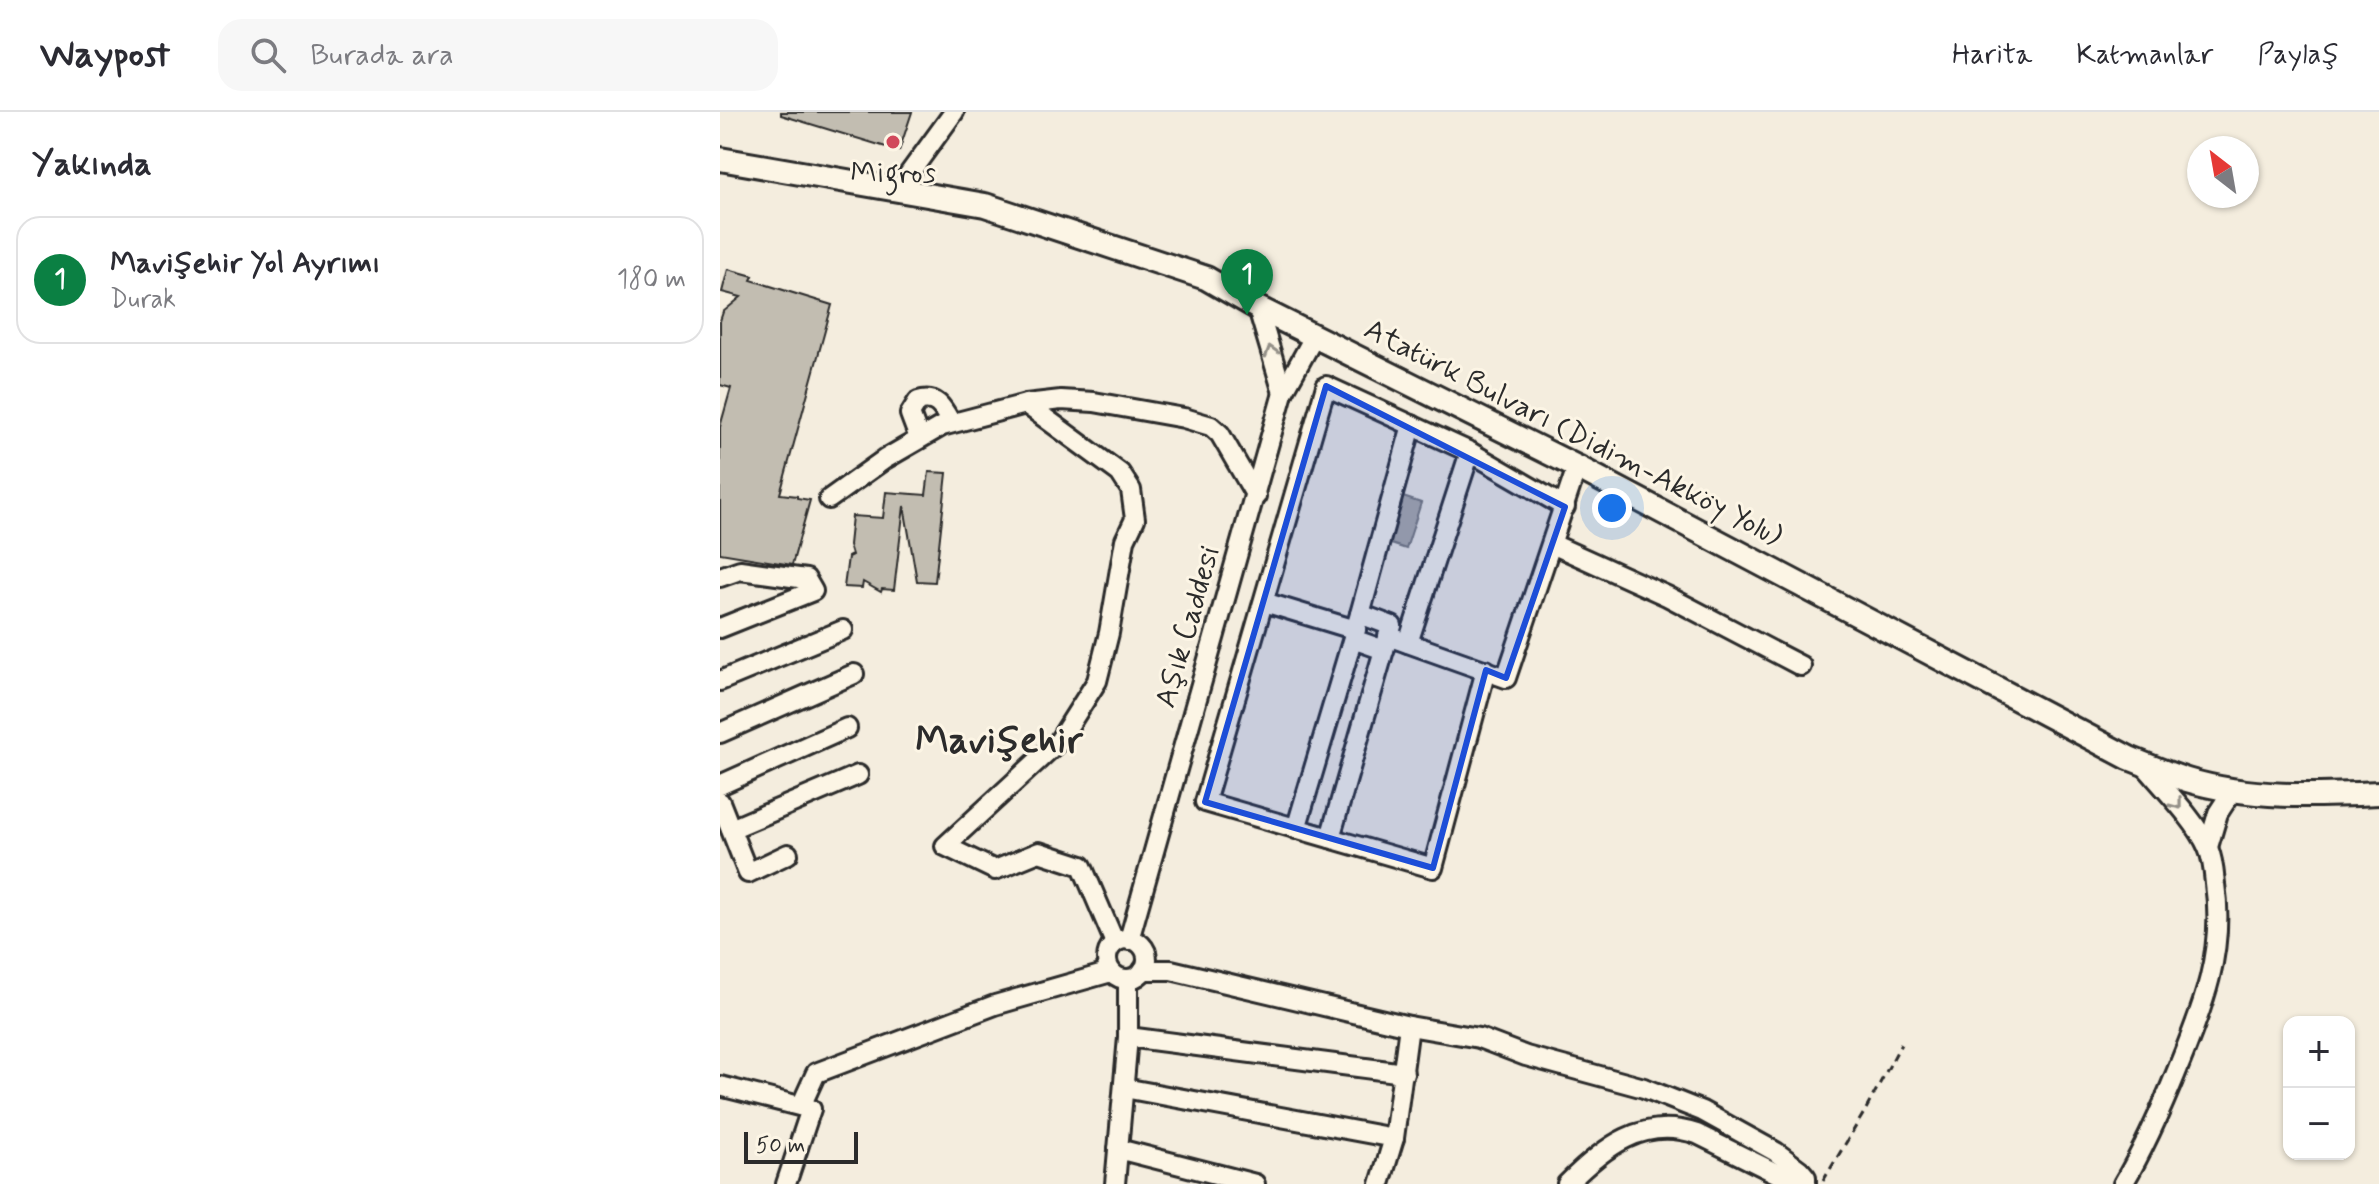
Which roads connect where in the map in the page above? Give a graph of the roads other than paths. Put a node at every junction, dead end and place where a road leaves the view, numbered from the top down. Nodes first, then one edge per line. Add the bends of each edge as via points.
1 (954, 112) edge
2 (720, 159) edge
3 (898, 189) junction
4 (1258, 308) junction
5 (1315, 335) junction
6 (1283, 393) junction
7 (1026, 404) junction
8 (951, 423) junction
9 (1412, 425) junction
10 (919, 438) junction
11 (1470, 452) junction
12 (1577, 467) junction
13 (1256, 496) junction
14 (829, 499) dead end
15 (1565, 507) junction
16 (1552, 544) junction
17 (720, 564) edge
18 (740, 570) junction
19 (720, 577) edge
20 (1264, 602) junction
21 (720, 628) edge
22 (1356, 628) junction
23 (843, 630) dead end
24 (1386, 643) junction
25 (1408, 643) junction
26 (1801, 666) dead end
27 (1486, 670) junction
28 (854, 674) dead end
29 (720, 681) edge
30 (847, 728) dead end
31 (720, 733) edge
32 (2143, 763) junction
33 (858, 775) dead end
34 (720, 785) edge
35 (2233, 790) junction
36 (2379, 793) edge
37 (720, 802) edge
38 (731, 829) junction
39 (1296, 829) junction
40 (1330, 838) junction
41 (2208, 847) junction
42 (788, 854) dead end
43 (1122, 941) junction
44 (1127, 974) junction
45 (1409, 1026) junction
46 (1128, 1037) junction
47 (1404, 1073) junction
48 (720, 1086) edge
49 (1124, 1088) junction
50 (801, 1106) junction
51 (1394, 1138) junction
52 (1118, 1154) junction
53 (786, 1184) edge
54 (1115, 1184) edge
55 (1206, 1184) edge
56 (1255, 1184) edge
57 (1380, 1184) edge
58 (1567, 1184) edge
59 (1798, 1184) edge
60 (1806, 1184) edge
61 (2123, 1184) edge

1 - 3 street
2 - 3 main road, Atatürk Bulvarı (Didim-Akköy Yolu)
3 - 4 main road, Atatürk Bulvarı (Didim-Akköy Yolu) via 999,209 1206,278
4 - 5 main road, Atatürk Bulvarı (Didim-Akköy Yolu)
6 -> 4 street
5 - 6 street, Aşık Caddesi
5 - 12 main road, Atatürk Bulvarı (Didim-Akköy Yolu)
6 - 13 street, Aşık Caddesi
7 - 8 street
7 - 13 street via 1094,402 1211,426
7 - 43 street via 1120,473 1131,490 1135,519 1125,540 1097,681 1059,741 945,846 995,870 1039,852 1082,866
8 - 10 street
8 - 10 street via 939,403 918,401 910,414
9 - 11 street
9 - 20 street via 1326,386
9 - 22 street
10 - 14 street
11 - 15 street
11 - 25 street
12 - 15 street
12 - 32 main road, Atatürk Bulvarı (Didim-Akköy Yolu)
13 - 43 street, Aşık Caddesi
15 - 16 street
16 - 26 street
16 - 27 street via 1506,678
17 - 18 street
18 - 19 street
18 - 21 street via 806,579 813,591
20 - 22 street
20 - 39 street via 1205,802
22 - 24 street
22 - 24 street via 1392,626
22 - 39 street
23 - 29 street
24 - 25 street
24 - 40 street
25 - 27 street
27 - 40 street via 1433,868
28 - 31 street
30 - 34 street
32 - 35 main road, Atatürk Bulvarı (Didim-Akköy Yolu)
32 -> 41 street
33 - 38 street
35 - 36 main road, Atatürk Bulvarı (Didim-Akköy Yolu) via 2308,796
35 - 41 street via 2218,813
37 - 38 street
38 - 42 street via 748,873
39 - 40 street
41 - 61 street via 2218,900 2213,974 2160,1113
43 - 44 street, Aşık Caddesi via 1107,954
43 - 44 street, Aşık Caddesi via 1135,941 1147,958
44 - 45 street via 1171,970
44 - 46 street, Aşık Caddesi
44 - 50 street via 995,1005 816,1073
45 - 47 street
45 - 60 street via 1479,1038 1702,1111 1776,1152 1800,1170
46 - 47 street
46 - 49 street, Aşık Caddesi
47 - 51 street
48 - 50 street
49 - 51 street
49 - 52 street, Aşık Caddesi
50 - 53 street via 811,1109
51 - 57 street
52 - 54 street, Aşık Caddesi
52 - 55 street
52 - 56 street
58 - 59 street via 1609,1147 1658,1128 1697,1134

